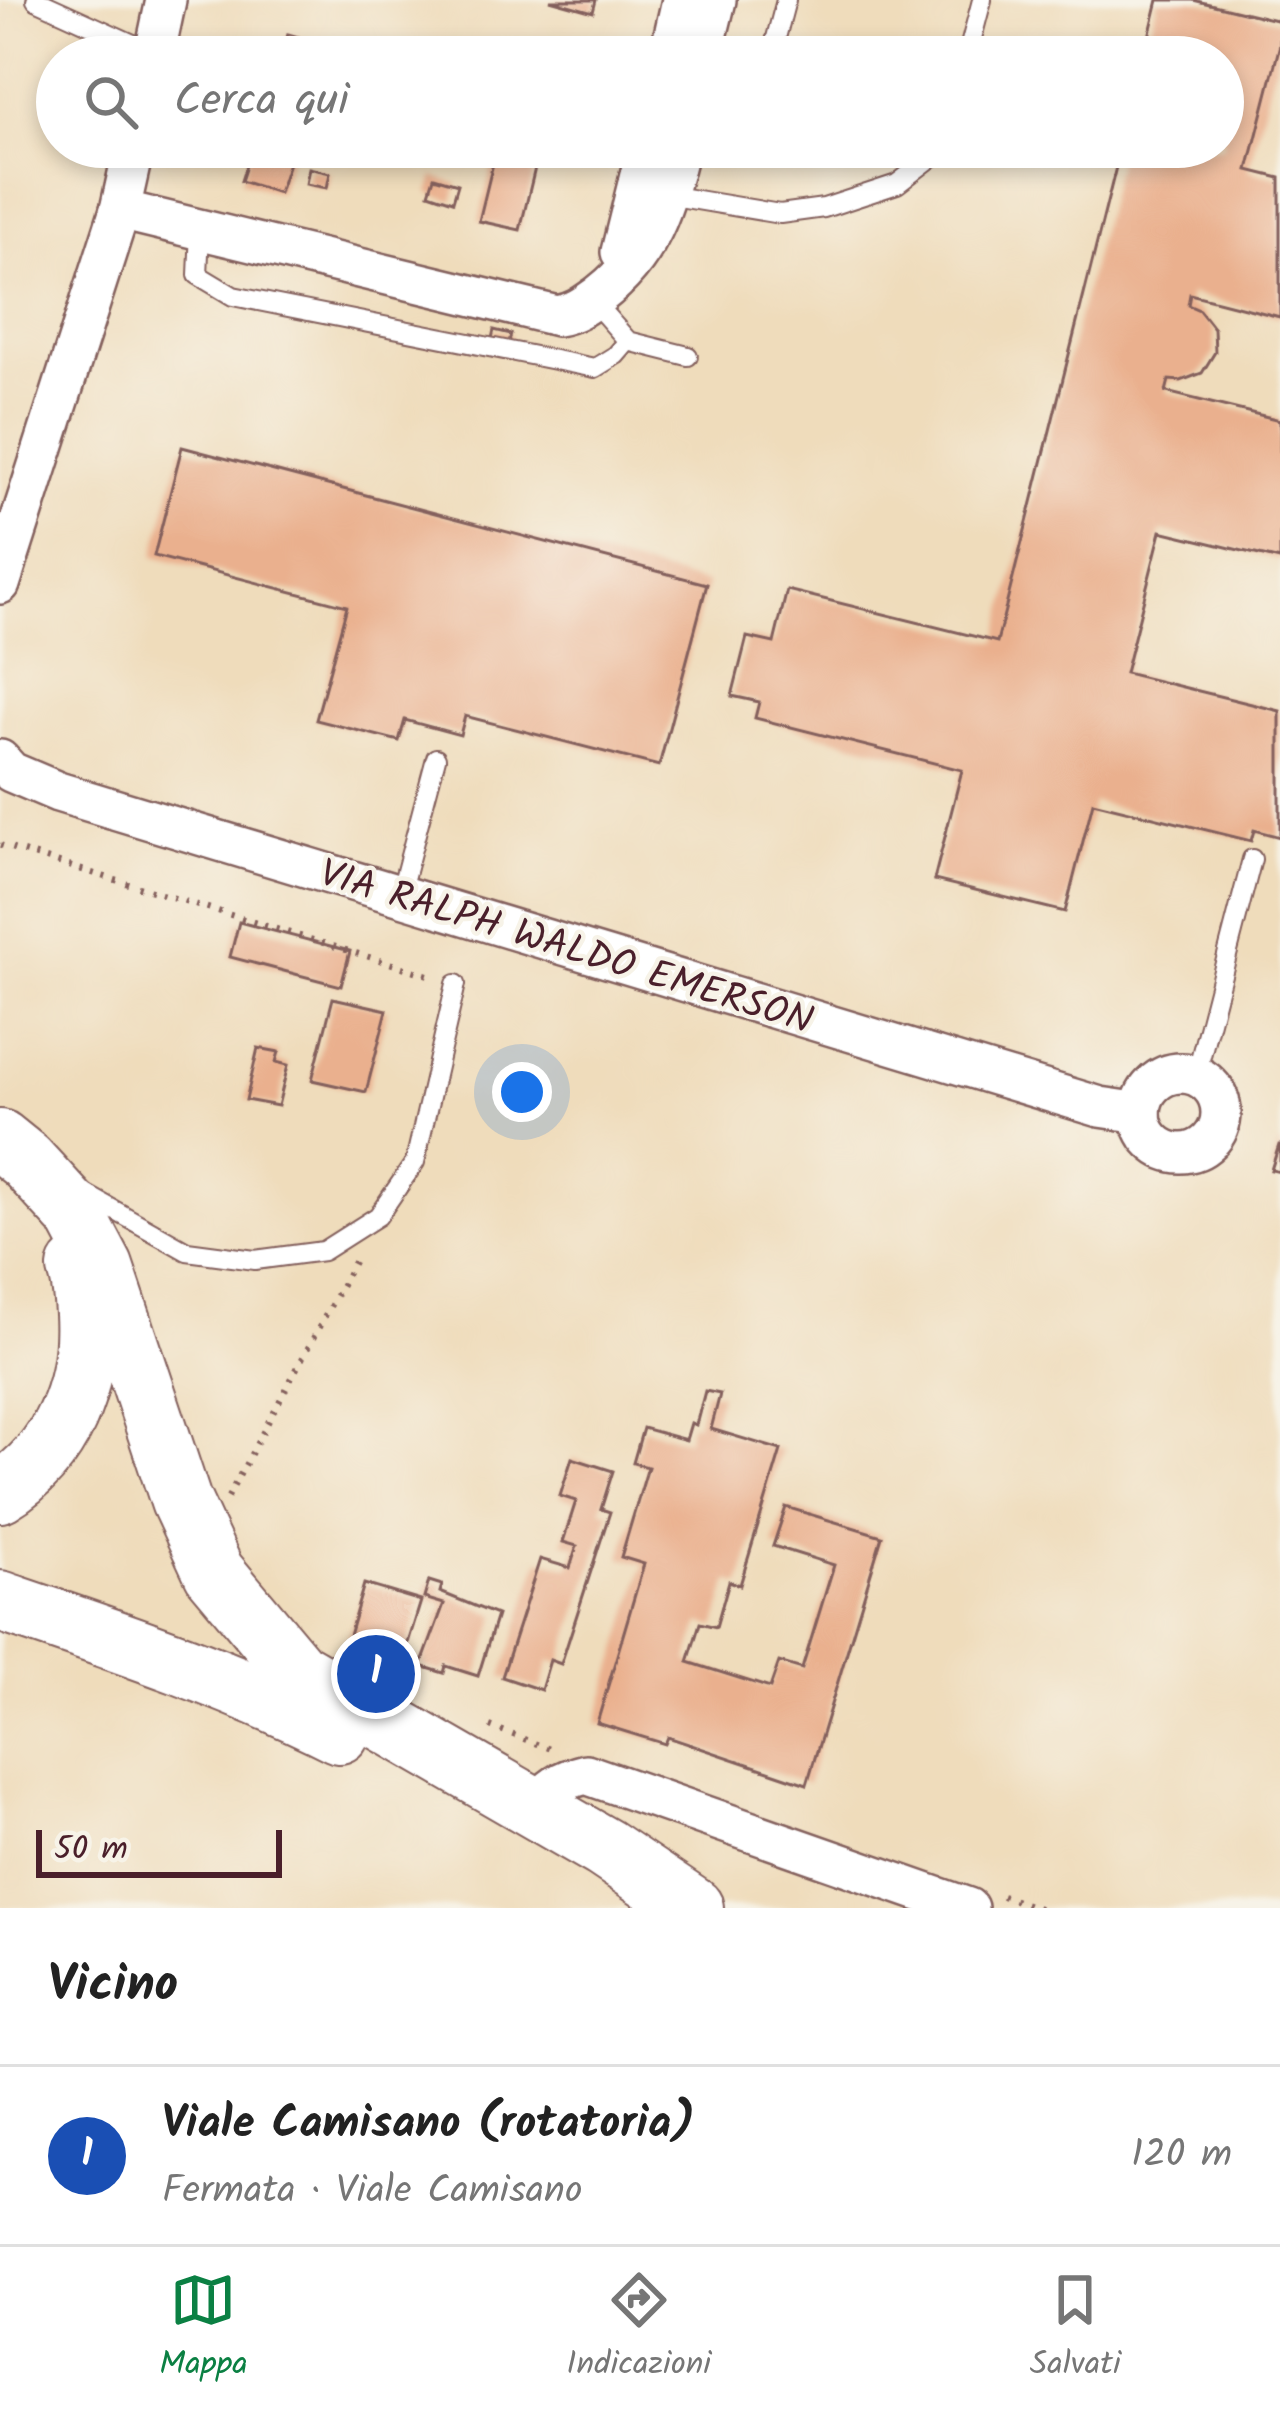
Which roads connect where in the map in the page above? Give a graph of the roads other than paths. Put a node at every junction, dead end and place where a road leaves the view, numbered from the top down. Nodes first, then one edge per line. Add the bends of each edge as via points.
1 (36, 0) edge
2 (682, 0) edge
3 (716, 0) edge
4 (786, 0) edge
5 (982, 0) edge
6 (160, 4) edge
7 (112, 36) edge
8 (156, 36) edge
9 (673, 36) edge
10 (707, 36) edge
11 (777, 36) edge
12 (973, 36) edge
13 (129, 168) edge
14 (642, 168) edge
15 (674, 168) edge
16 (918, 168) edge
17 (667, 194) junction
18 (120, 210) junction
19 (200, 231) junction
20 (592, 299) junction
21 (628, 341) junction
22 (688, 356) dead end
23 (0, 584) edge
24 (436, 758) dead end
25 (0, 760) edge
26 (1252, 859) dead end
27 (400, 894) junction
28 (456, 984) road end
29 (1196, 1075) junction
30 (1141, 1114) junction
31 (13, 1150) edge
32 (0, 1492) edge
33 (0, 1601) edge
34 (363, 1728) junction
35 (535, 1808) junction
36 (981, 1901) edge
37 (625, 1908) edge
38 (693, 1908) edge

1 - 7 lane
2 - 9 street
3 - 10 street
4 - 11 lane
5 - 12 lane
6 - 8 street
13 - 18 street
14 - 20 street via 624,246
15 - 17 street
16 - 17 lane via 897,184 779,214
17 - 20 street via 639,258
18 - 19 street
18 - 23 street
19 - 20 street via 557,316
19 - 21 lane via 198,275 233,296 596,368
20 - 21 lane
21 - 22 lane
24 - 27 lane
25 - 27 street, VIA RALPH WALDO EMERSON via 58,792
26 - 29 lane
27 - 30 street, VIA RALPH WALDO EMERSON
28 - 31 lane via 415,1162 378,1216 323,1251 255,1260 187,1251
29 - 30 street via 1180,1072 1152,1085
29 - 30 street via 1221,1108 1208,1142 1187,1152 1163,1148
31 - 32 main road via 61,1217 83,1282 86,1344 74,1402 46,1454
31 - 34 main road via 75,1214 104,1267 181,1501 214,1572 297,1670
33 - 34 main road
34 - 35 main road
34 - 37 main road
35 - 36 street via 561,1780 586,1774
35 - 38 main road

